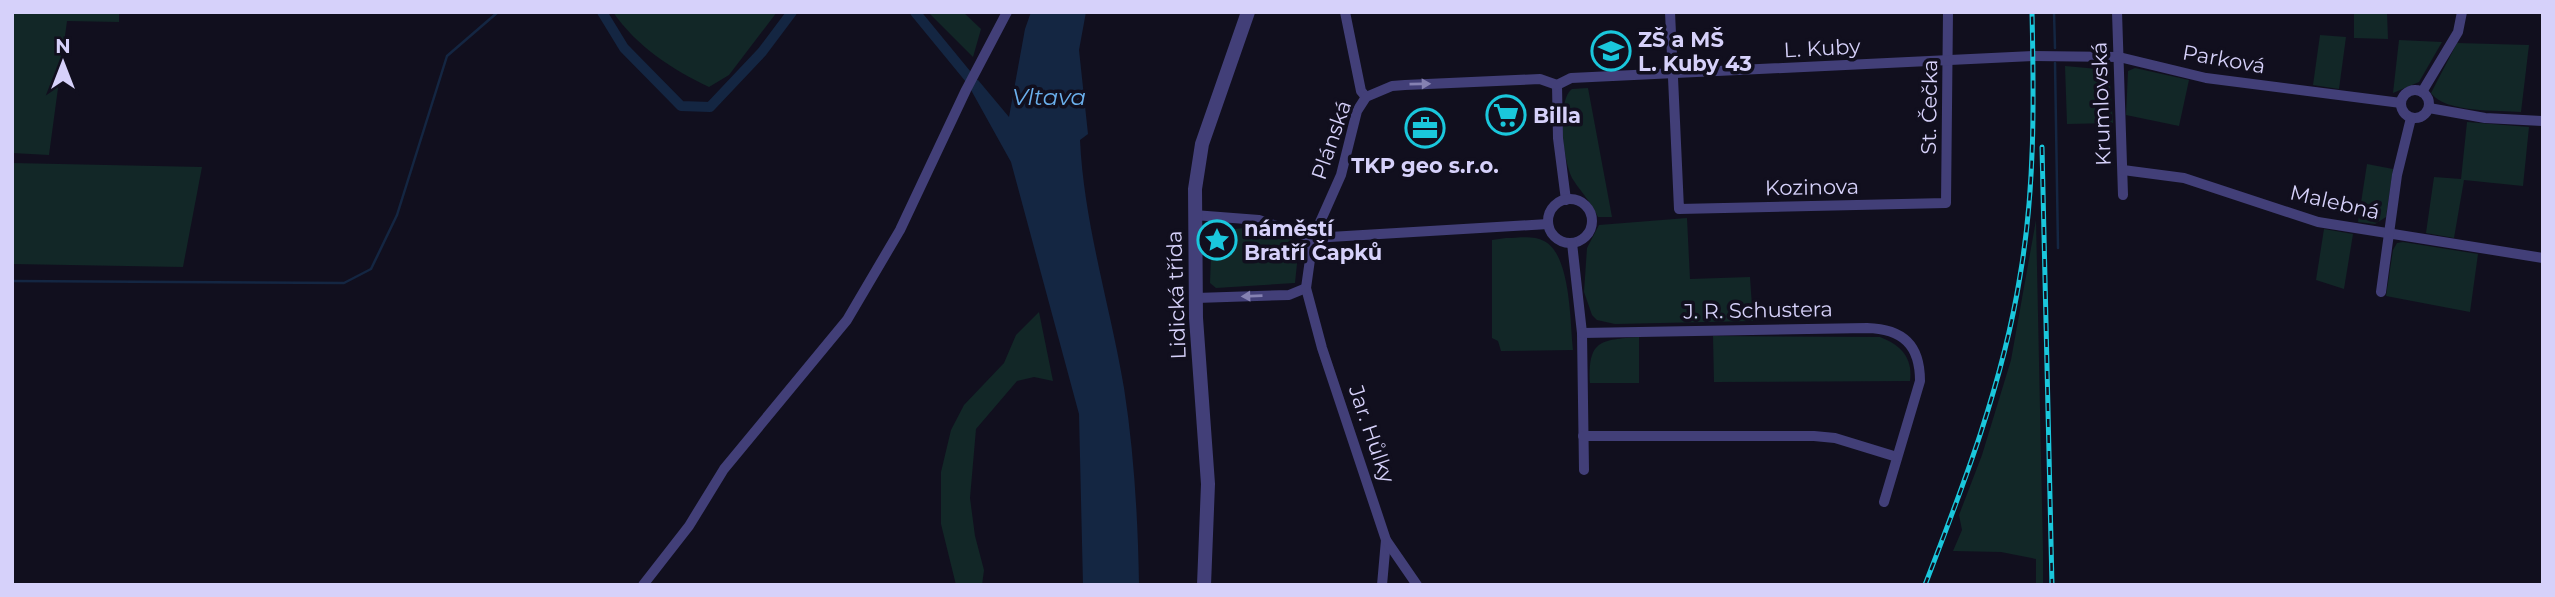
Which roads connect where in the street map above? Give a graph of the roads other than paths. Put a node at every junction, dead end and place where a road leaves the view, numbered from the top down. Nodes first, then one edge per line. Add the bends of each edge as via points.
1 (1007, 12) edge
2 (1248, 12) edge
3 (1345, 12) edge
4 (1670, 12) edge
5 (1948, 12) edge
6 (2117, 12) edge
7 (2462, 12) edge
8 (2037, 56) joint
9 (2119, 57) junction
10 (1949, 61) junction
11 (1674, 75) junction
12 (1557, 85) junction
13 (2422, 92) junction
14 (1366, 97) junction
15 (2401, 103) junction
16 (2429, 108) junction
17 (2411, 118) junction
18 (2543, 121) edge
19 (2123, 170) junction
20 (2123, 195) dead end
21 (1566, 200) junction
22 (1947, 203) joint
23 (1194, 215) junction
24 (1548, 224) junction
25 (2389, 233) junction
26 (1313, 238) junction
27 (1572, 243) junction
28 (2543, 258) edge
29 (1306, 288) junction
30 (2381, 292) dead end
31 (1196, 298) junction
32 (1582, 333) junction
33 (1583, 436) junction
34 (1897, 457) junction
35 (1584, 470) dead end
36 (1884, 502) dead end
37 (1386, 540) junction
38 (643, 585) edge
39 (1204, 585) edge
40 (1382, 585) edge
41 (1417, 585) edge

1 - 38 street via 900,230 848,320 724,469 689,526
2 - 23 street, Lidická třída via 1202,144
3 - 14 street, Plánská
4 - 11 street
5 - 10 street, St. Čečka
6 - 9 street, Krumlovská
7 - 13 street via 2458,32
8 - 9 street, Parková
8 - 10 street, L. Kuby
9 - 15 street, Parková via 2206,78
9 - 19 street, Krumlovská
10 - 11 street, L. Kuby
10 - 22 street, St. Čečka
11 - 12 street, L. Kuby via 1571,78
11 - 22 street, Kozinova via 1679,209
14 -> 12 street, L. Kuby via 1405,85 1540,79
12 - 21 street
13 - 15 street via 2408,92
13 - 16 street
14 - 26 street, Plánská via 1357,111 1341,175
15 - 17 street
16 - 17 street via 2420,118
16 - 18 street via 2485,118
17 - 25 street
19 - 20 street, Krumlovská
19 - 25 street, Malebná via 2184,178 2318,222
21 - 24 street via 1552,208
21 - 27 street via 1584,204 1592,220 1586,236
23 - 26 street via 1259,220
23 - 31 street, Lidická třída
24 - 26 street
24 - 27 street via 1556,238
25 - 28 street, Malebná
25 - 30 street
26 - 29 street, Plánská
27 - 32 street
29 -> 31 street via 1290,295
29 - 37 street, Jar. Hůlky
31 - 39 street, Lidická třída via 1208,484
32 - 33 street
32 - 34 street, J. R. Schustera via 1885,328 1900,335 1920,362 1920,381
33 - 34 street via 1814,436
33 - 35 street
34 - 36 street
37 - 40 street
37 - 41 street, Jar. Hůlky

